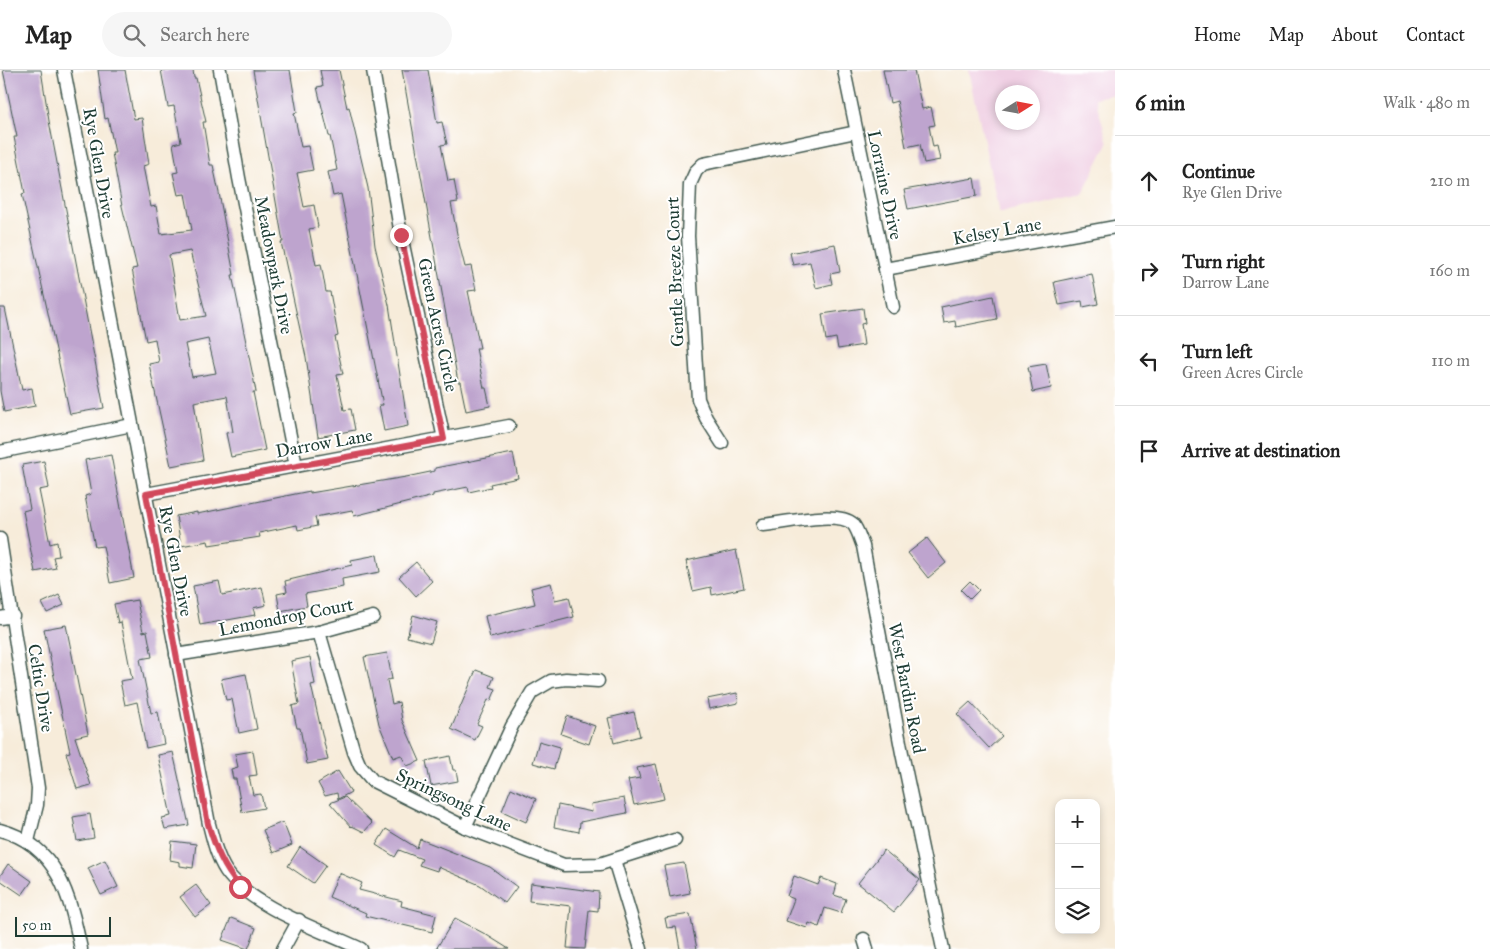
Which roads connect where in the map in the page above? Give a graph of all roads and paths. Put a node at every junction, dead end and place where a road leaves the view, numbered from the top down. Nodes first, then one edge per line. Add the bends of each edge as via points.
1 (64, 70) edge
2 (220, 70) edge
3 (373, 70) edge
4 (844, 70) edge
5 (856, 132) junction
6 (1115, 227) edge
7 (885, 269) junction
8 (892, 307) dead end
9 (132, 426) junction
10 (509, 426) dead end
11 (444, 439) junction
12 (722, 443) dead end
13 (0, 452) edge
14 (296, 466) junction
15 (146, 494) junction
16 (763, 525) dead end
17 (0, 539) edge
18 (6, 617) edge
19 (373, 618) dead end
20 (319, 632) junction
21 (176, 655) junction
22 (598, 681) dead end
23 (465, 827) junction
24 (0, 830) edge
25 (675, 840) dead end
26 (28, 841) junction
27 (614, 860) junction
28 (299, 920) junction
29 (80, 949) edge
30 (283, 949) edge
31 (362, 949) edge
32 (641, 949) edge
33 (943, 949) edge

1 - 9 street, Rye Glen Drive
2 - 14 street, Meadowpark Drive
3 - 11 street, Green Acres Circle via 401,235
4 - 5 street, Lorraine Drive
5 - 7 street, Lorraine Drive
5 - 12 street, Gentle Breeze Court via 703,164 690,184 688,236 698,398
6 - 7 street, Kelsey Lane
7 - 8 street, Lorraine Drive
9 - 13 street
9 - 15 street, Rye Glen Drive
10 - 11 street, Darrow Lane
11 - 14 street, Darrow Lane
14 - 15 street, Darrow Lane
15 - 21 street, Rye Glen Drive
16 - 33 street, West Bardin Road via 825,518 843,519 856,529 863,546
17 - 18 street, Celtic Drive
18 - 26 street, Celtic Drive via 38,788
19 - 20 street, Lemondrop Court
20 - 21 street, Lemondrop Court
20 - 23 street, Springsong Lane via 360,766 373,781
21 - 28 street, Rye Glen Drive via 208,824 217,853 240,887 274,910
22 - 23 street via 551,681 532,692 512,726
23 - 27 street, Springsong Lane via 564,865 600,864
24 - 26 street
25 - 27 street, Springsong Lane
26 - 29 street via 46,856 56,871 70,906
27 - 32 street
28 - 30 street
28 - 31 street, Rye Glen Drive

